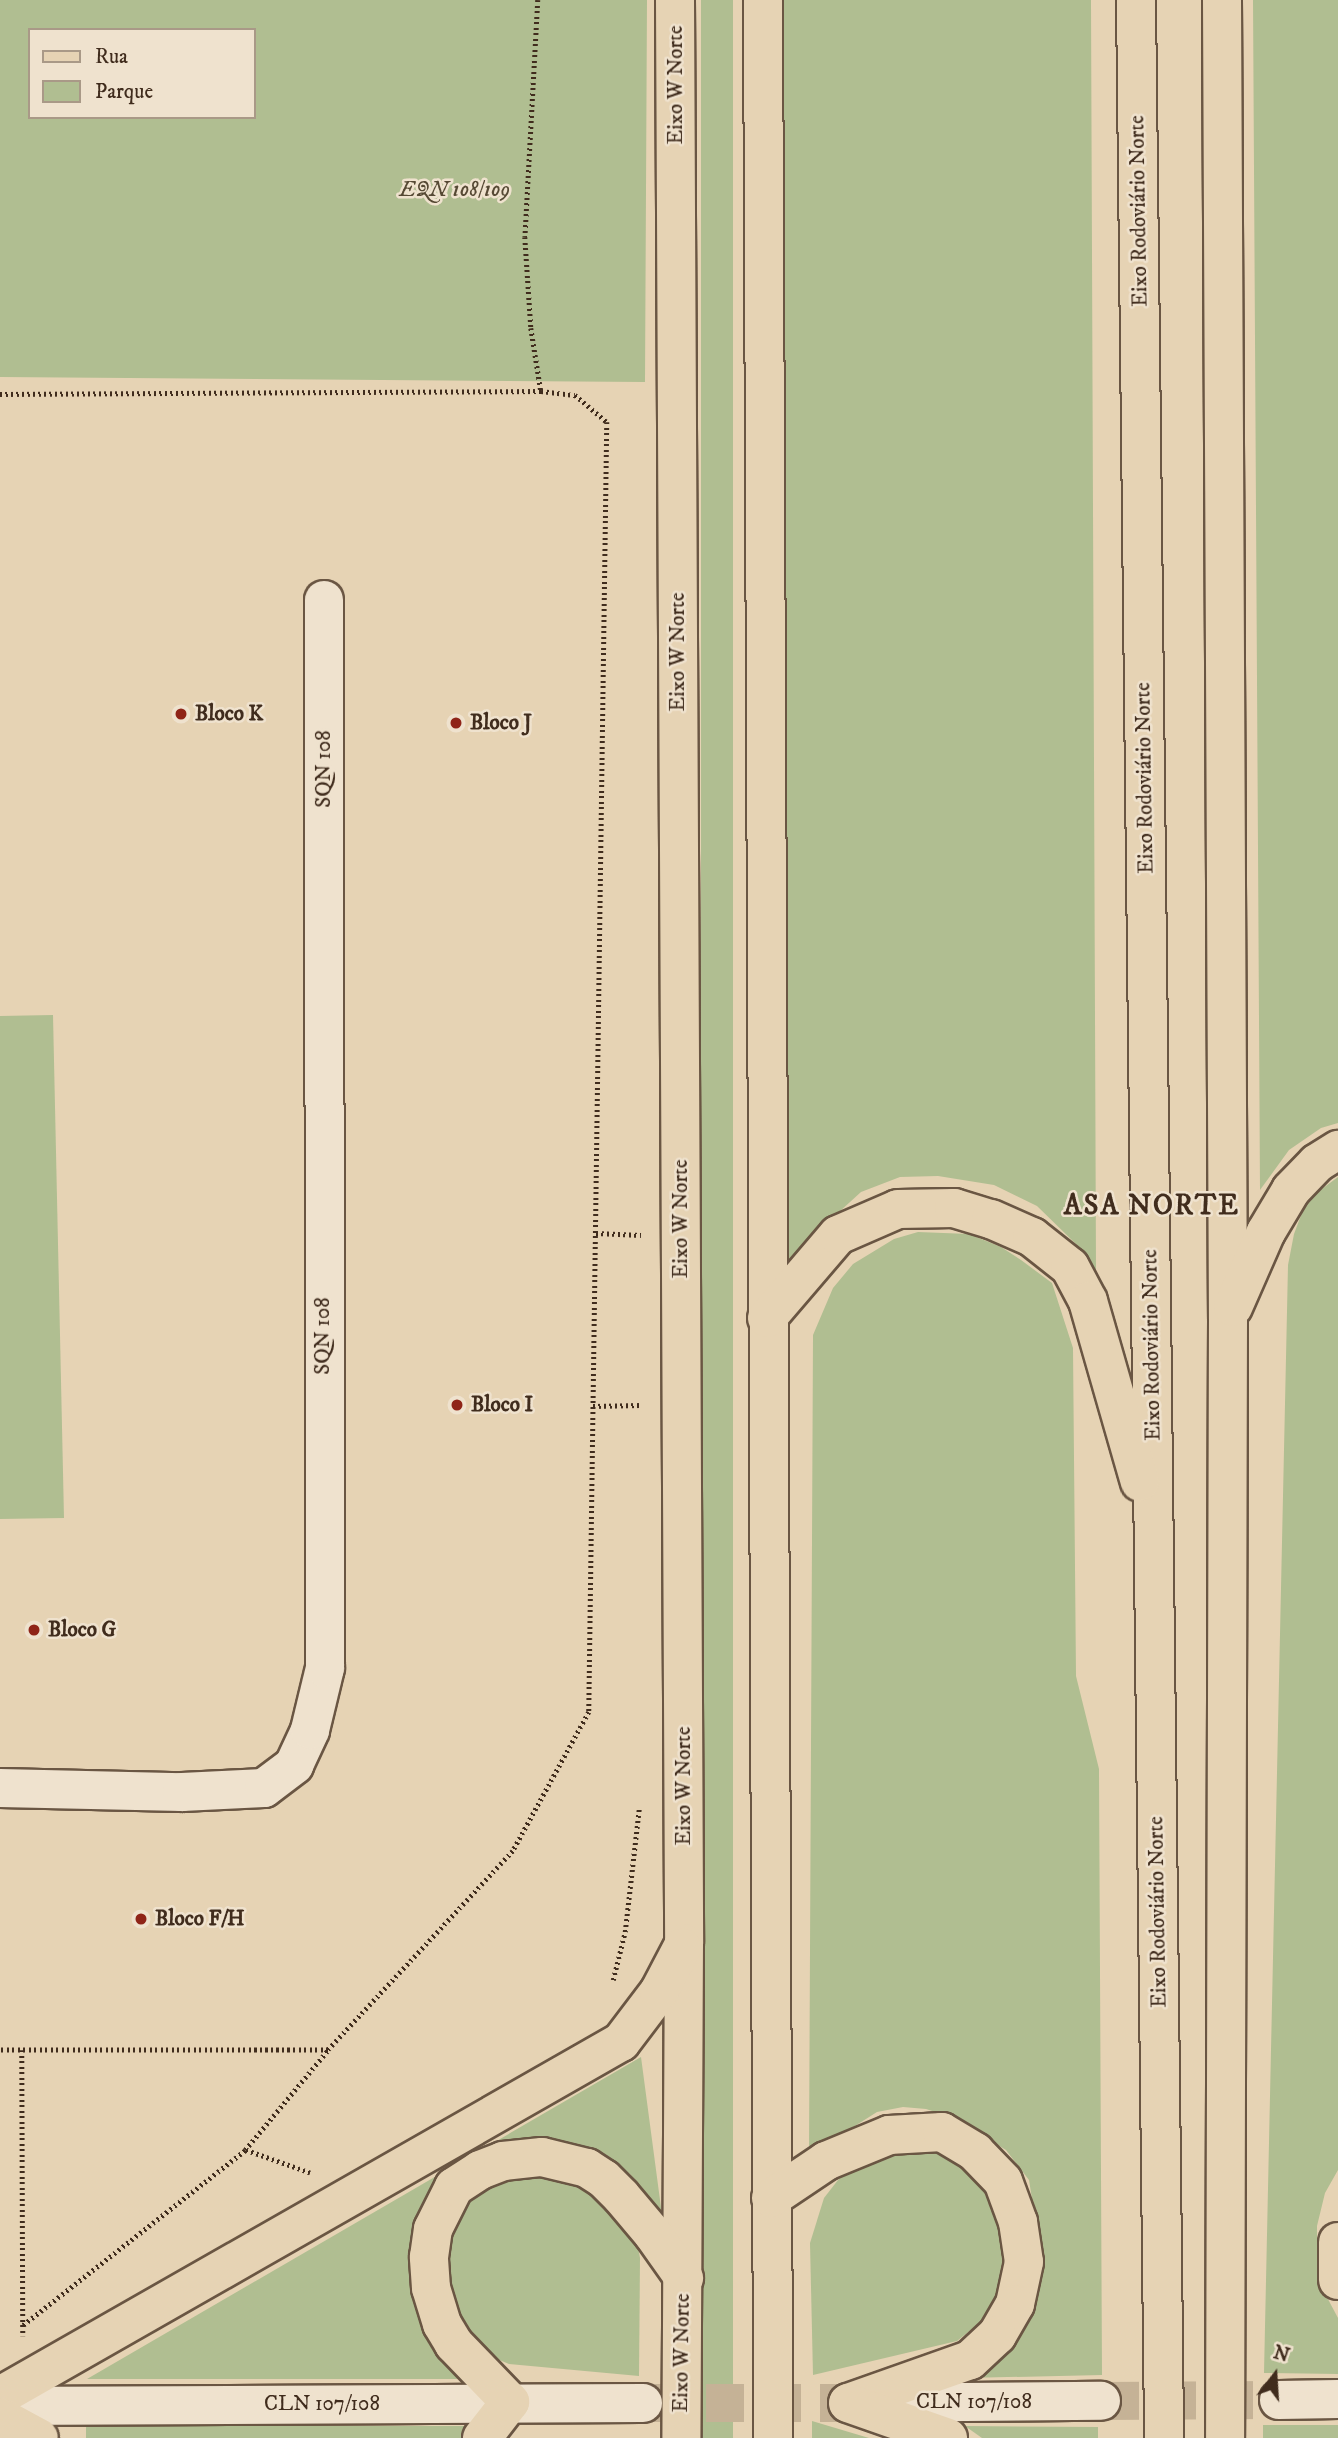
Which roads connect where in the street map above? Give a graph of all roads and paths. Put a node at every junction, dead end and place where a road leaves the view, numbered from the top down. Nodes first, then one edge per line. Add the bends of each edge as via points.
1 (538, 0) edge
2 (676, 0) edge
3 (763, 0) edge
4 (1136, 0) edge
5 (1222, 0) edge
6 (541, 391) junction
7 (0, 394) edge
8 (324, 600) dead end
9 (1338, 1150) edge
10 (642, 1221) dead end
11 (596, 1233) junction
12 (642, 1235) junction
13 (642, 1248) dead end
14 (767, 1318) junction
15 (1228, 1319) junction
16 (642, 1392) dead end
17 (642, 1405) junction
18 (593, 1406) junction
19 (642, 1418) dead end
20 (1154, 1530) junction
21 (0, 1788) edge
22 (640, 1797) dead end
23 (684, 1943) junction
24 (608, 1989) dead end
25 (0, 2050) edge
26 (22, 2050) junction
27 (328, 2050) junction
28 (245, 2150) junction
29 (323, 2177) dead end
30 (771, 2198) junction
31 (1338, 2242) edge
32 (684, 2278) junction
33 (1338, 2280) edge
34 (23, 2325) junction
35 (23, 2339) dead end
36 (0, 2396) edge
37 (1338, 2399) edge
38 (1279, 2400) tunnel mouth
39 (1101, 2401) tunnel mouth
40 (510, 2402) junction
41 (643, 2403) tunnel mouth
42 (848, 2403) junction
43 (0, 2406) edge
44 (0, 2417) edge
45 (38, 2438) edge
46 (482, 2438) edge
47 (681, 2438) edge
48 (773, 2438) edge
49 (948, 2438) edge
50 (1164, 2438) edge
51 (1225, 2438) edge

1 - 6 path via 524,237
2 - 23 main road, Eixo W Norte
3 - 14 main road
4 - 20 main road, Eixo Rodoviário Norte
5 - 15 main road
6 - 7 path
6 - 11 path via 576,396 607,422
8 - 21 street, SQN 108 via 324,1668 310,1730 294,1765 264,1788 182,1792
9 - 15 main road via 1317,1163 1291,1190 1266,1232
10 - 12 path
11 - 12 path
11 - 18 path
12 - 13 path
14 - 20 main road via 838,1235 898,1209 954,1208 1032,1237 1070,1267 1088,1301
14 - 30 main road
15 - 51 main road
16 - 17 path
17 - 18 path
17 - 19 path
18 - 27 path via 589,1712 513,1851
20 - 50 main road, Eixo Rodoviário Norte
22 - 24 path via 625,1931
23 - 32 main road, Eixo W Norte
23 - 36 main road via 659,1992 621,2042
25 - 26 path
26 - 27 path
26 - 34 path
27 - 28 path
28 - 29 path
28 - 34 path
30 - 42 main road via 827,2161 889,2135 942,2132 975,2152 1003,2181 1018,2222 1024,2262 1015,2304 997,2335 970,2360
30 - 48 main road
31 - 33 main road
32 - 40 main road via 621,2196 587,2168 542,2157 503,2161 454,2187 433,2229 431,2288 442,2324 454,2344
32 - 47 main road, Eixo W Norte
34 - 35 path
37 - 38 street
39 - 42 street, CLN 107/108
40 - 41 street, CLN 107/108
40 - 43 street, CLN 107/108
40 - 46 main road
42 - 49 main road
44 - 45 main road

